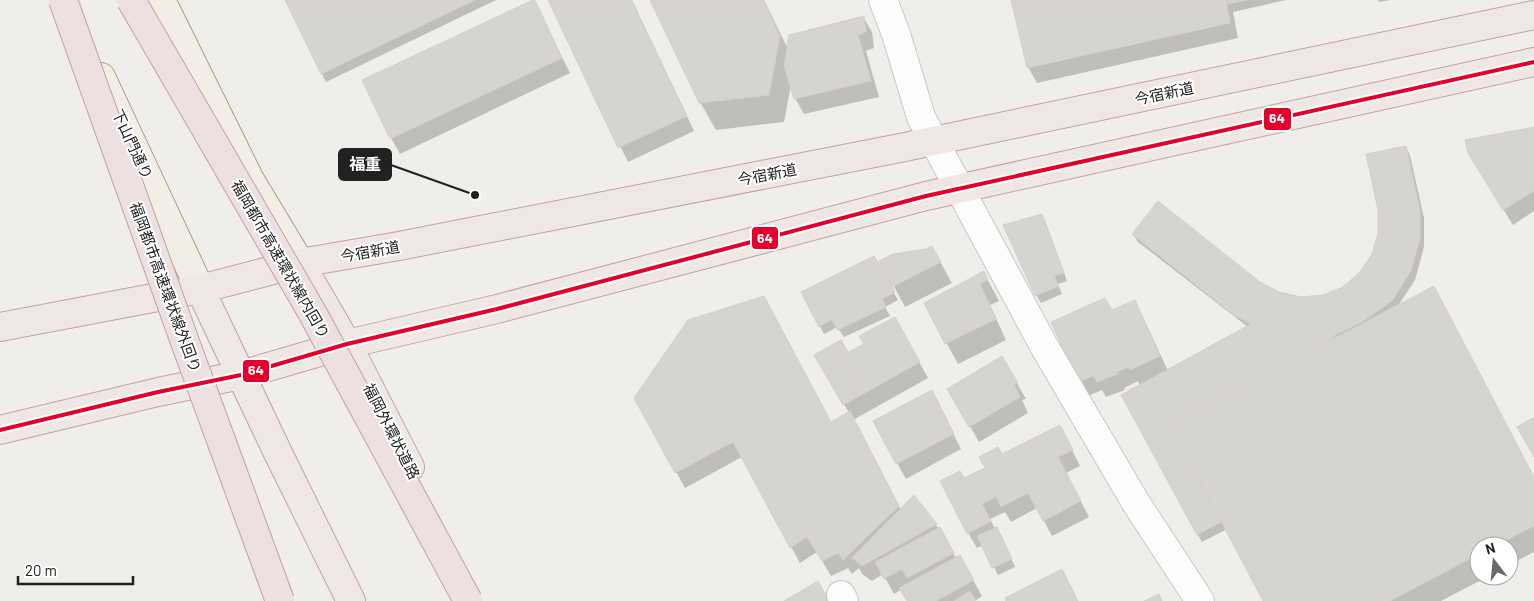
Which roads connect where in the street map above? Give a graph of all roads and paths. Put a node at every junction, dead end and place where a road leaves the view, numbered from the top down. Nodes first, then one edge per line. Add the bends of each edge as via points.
1 (64, 0) edge
2 (131, 0) edge
3 (161, 0) edge
4 (883, 0) edge
5 (1534, 15) edge
6 (1534, 62) edge
7 (934, 141) junction
8 (960, 189) junction
9 (300, 264) junction
10 (200, 289) junction
11 (0, 327) edge
12 (347, 344) junction
13 (241, 375) junction
14 (0, 430) edge
15 (280, 601) edge
16 (351, 601) edge
17 (468, 601) edge
18 (476, 601) edge
19 (1200, 601) edge

1 - 10 main road, 下山門通り
1 - 15 highway, 福岡都市高速環状線外回り, bridge
2 - 17 highway, 福岡都市高速環状線内回り, bridge via 313,314
3 - 9 main road via 250,180
4 - 7 street via 921,118
5 - 7 highway, 今宿新道
6 - 8 highway
7 - 8 street
7 - 9 highway, 今宿新道
8 - 12 highway via 497,309
8 - 19 street via 1044,346 1136,503
9 - 10 highway, 今宿新道
9 - 12 highway, 福岡外環状道路
10 - 11 highway, 今宿新道
10 - 13 highway
12 - 13 highway
12 - 18 highway, 福岡外環状道路
13 - 14 highway
13 - 16 highway

